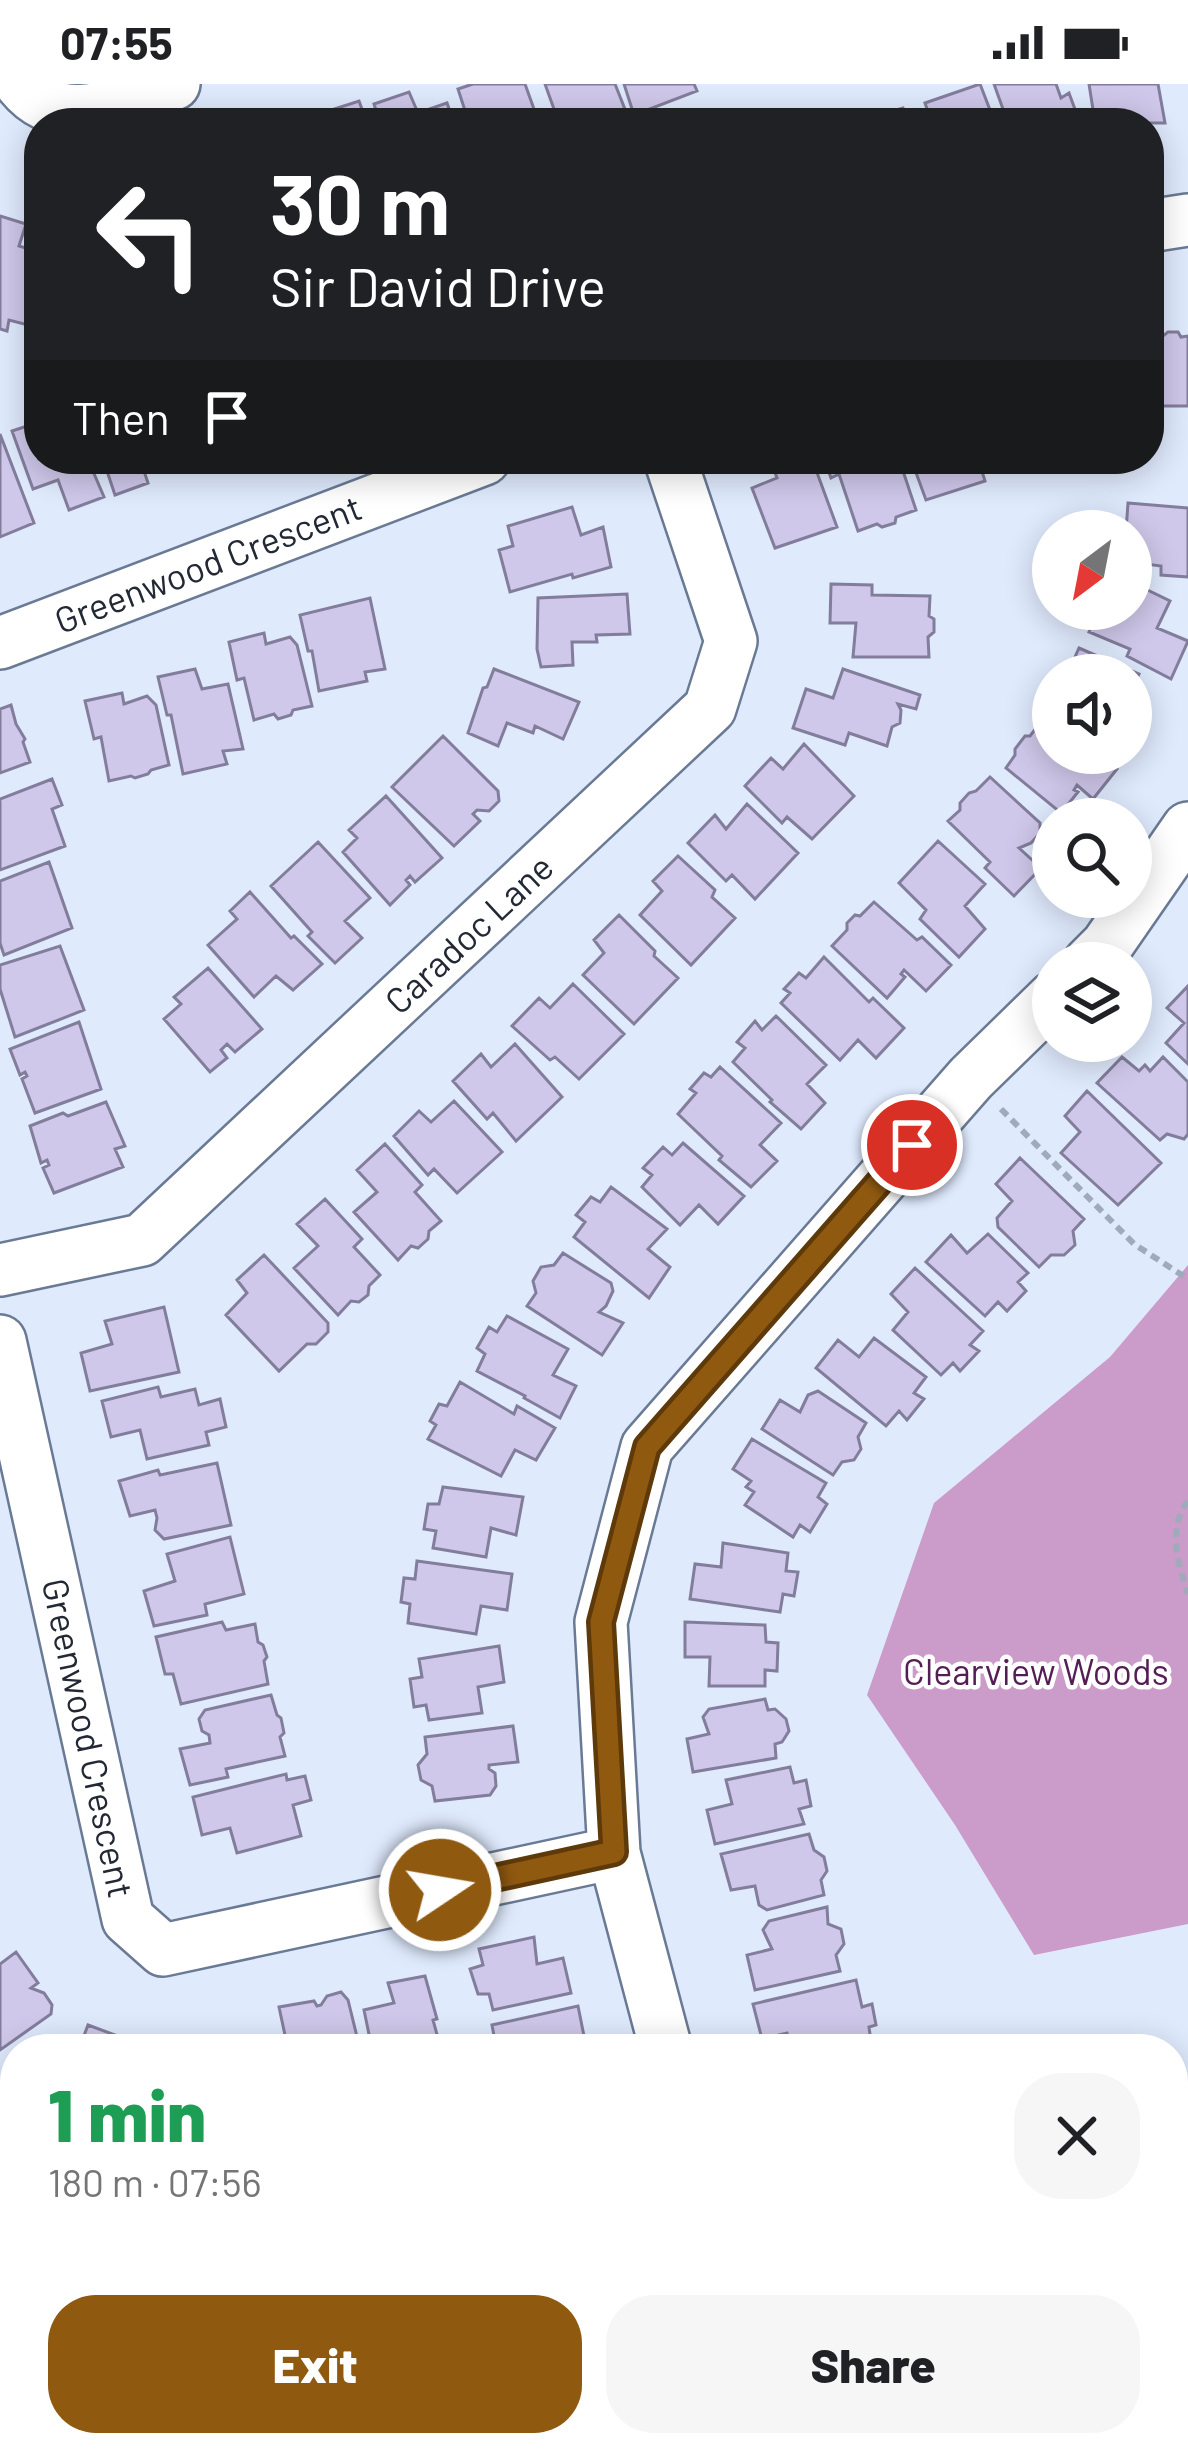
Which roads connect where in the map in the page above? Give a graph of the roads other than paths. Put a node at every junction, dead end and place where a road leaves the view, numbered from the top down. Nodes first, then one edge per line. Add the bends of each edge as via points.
1 (20, 84) edge
2 (174, 84) edge
3 (54, 108) edge
4 (105, 108) edge
5 (445, 474) edge
6 (675, 474) edge
7 (0, 643) edge
8 (1188, 828) edge
9 (1109, 942) edge
10 (1032, 1018) edge
11 (0, 1270) edge
12 (0, 1341) edge
13 (614, 1852) junction
14 (662, 2034) edge

1 - 3 street
2 - 4 street
5 - 7 street, Greenwood Crescent
6 - 11 street, Caradoc Lane via 731,641 710,708 142,1240
8 - 9 street
10 - 13 street via 647,1447 601,1622
12 - 13 street, Greenwood Crescent via 128,1919 163,1950
13 - 14 street

